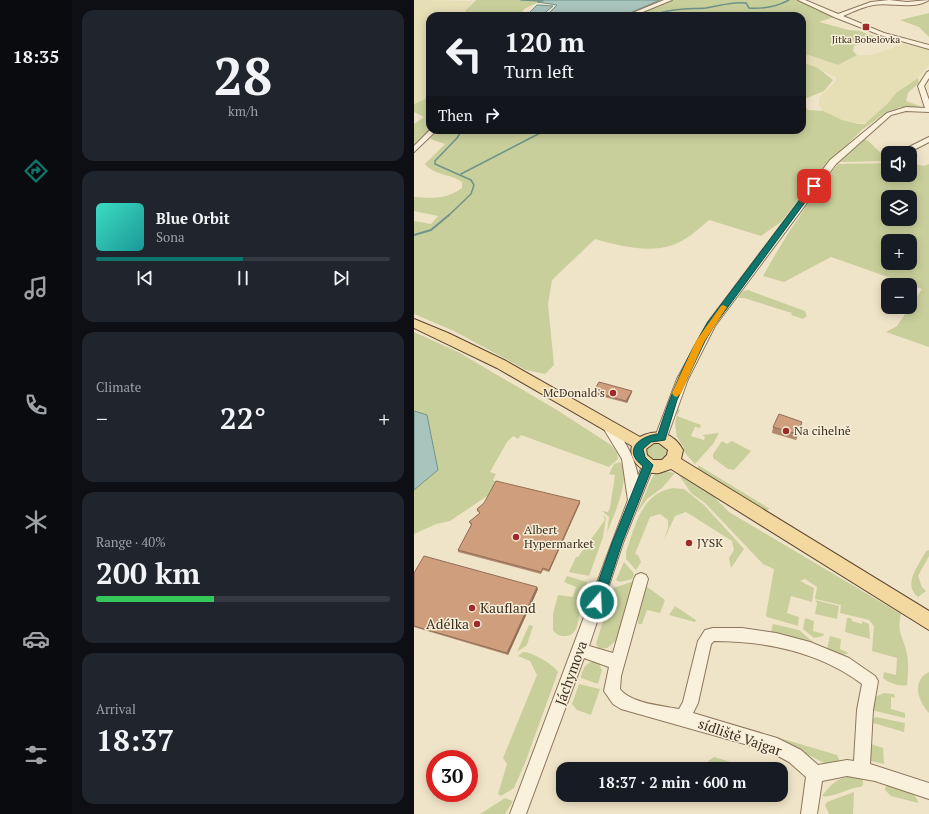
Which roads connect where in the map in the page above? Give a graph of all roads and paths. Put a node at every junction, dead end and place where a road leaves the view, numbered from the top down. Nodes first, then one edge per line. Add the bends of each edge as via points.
1 (668, 0) edge
2 (801, 0) edge
3 (927, 0) edge
4 (638, 12) edge
5 (843, 13) junction
6 (836, 16) junction
7 (849, 21) junction
8 (929, 47) edge
9 (929, 73) edge
10 (929, 110) edge
11 (430, 134) edge
12 (929, 139) edge
13 (915, 146) edge
14 (414, 150) edge
15 (414, 323) edge
16 (608, 425) junction
17 (662, 437) junction
18 (641, 444) junction
19 (672, 461) junction
20 (648, 465) junction
21 (633, 502) junction
22 (641, 579) dead end
23 (929, 621) edge
24 (580, 650) junction
25 (618, 662) junction
26 (683, 718) junction
27 (862, 771) junction
28 (815, 774) junction
29 (929, 791) edge
30 (518, 814) edge
31 (809, 814) edge

1 - 4 street
2 - 6 street
3 - 5 street via 908,4 871,4
5 - 6 street
5 - 7 street via 851,17
6 - 7 street
7 - 8 street via 888,36
9 - 10 street via 921,86
10 - 17 street via 906,109 889,114 833,162 704,336 672,400
11 - 14 street
12 - 13 street
15 - 16 main road via 493,360
16 - 18 main road
16 - 21 street via 628,455
17 - 18 main road via 648,439
17 - 19 main road via 670,441 675,449
18 - 20 main road via 639,456
19 - 20 main road via 661,466
19 - 23 main road
20 - 21 street, Jáchymova
21 - 24 street, Jáchymova
22 - 25 street, sídliště Vajgar
24 - 25 street
24 - 30 street, Jáchymova
25 - 26 street, sídliště Vajgar via 612,692 618,699 656,713
26 - 27 street, sídliště Vajgar via 690,702 705,641 710,635 742,634 775,639 816,651 870,681 865,710
26 - 28 street, sídliště Vajgar via 771,744 795,756
27 - 28 street via 847,768
27 - 29 street
28 - 31 street

